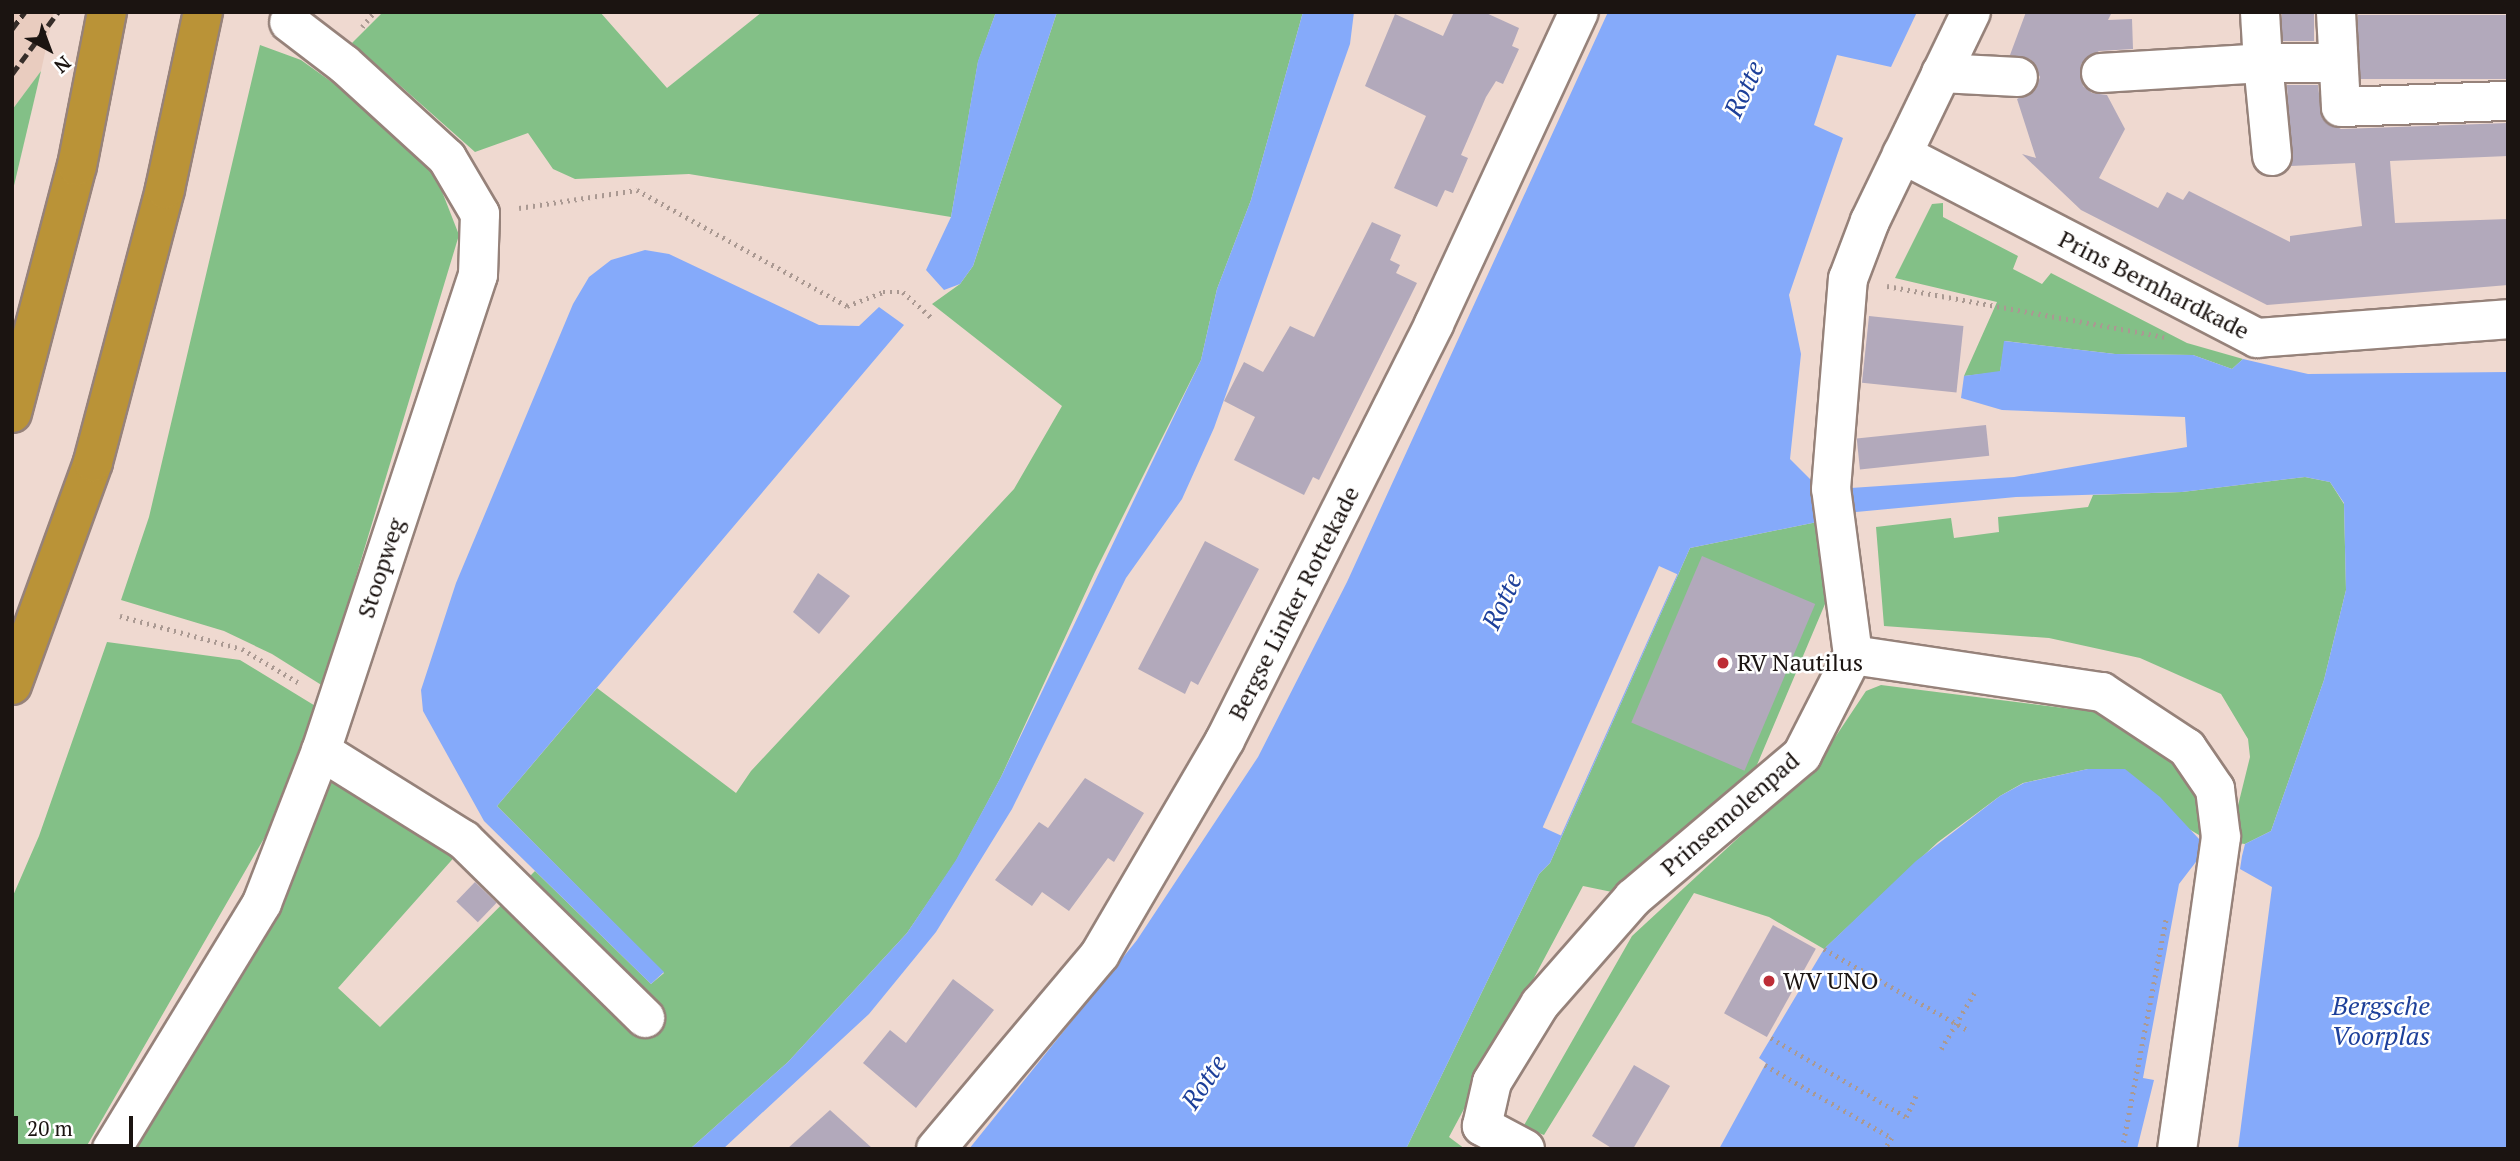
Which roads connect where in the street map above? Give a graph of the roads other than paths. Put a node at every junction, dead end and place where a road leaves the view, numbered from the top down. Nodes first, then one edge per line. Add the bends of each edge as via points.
1 (107, 12) edge
2 (203, 12) edge
3 (1579, 12) edge
4 (1971, 12) edge
5 (2260, 12) edge
6 (2336, 12) edge
7 (289, 22) dead end
8 (2336, 62) junction
9 (2263, 63) junction
10 (1941, 73) junction
11 (2101, 73) dead end
12 (2018, 77) dead end
13 (2508, 101) edge
14 (1902, 154) junction
15 (2272, 156) dead end
16 (2508, 319) edge
17 (12, 413) edge
18 (1853, 655) junction
19 (12, 685) edge
20 (321, 751) junction
21 (645, 1018) dead end
22 (112, 1149) edge
23 (936, 1149) edge
24 (1525, 1149) edge
25 (2177, 1149) edge

1 - 17 highway via 77,166
2 - 19 highway via 165,189 93,462
3 - 23 street, Bergse Linker Rottekade via 1434,324 1226,740 1100,954
4 - 10 street
5 - 9 street
6 - 8 street
7 - 20 street, Stoopweg via 344,64 447,158 480,214 478,275
8 - 9 street
8 - 13 street via 2341,107
9 - 11 street
9 - 15 street
10 - 12 street
10 - 14 street
14 - 16 street, Prins Bernhardkade via 2257,338
14 - 18 street via 1848,279 1833,503
18 - 24 street, Prinsemolenpad via 1802,755 1633,898 1540,1004 1492,1082 1482,1126
18 - 25 street via 2102,692 2187,748 2215,789 2219,852
20 - 21 street via 464,840
20 - 22 street, Stoopweg via 262,903

